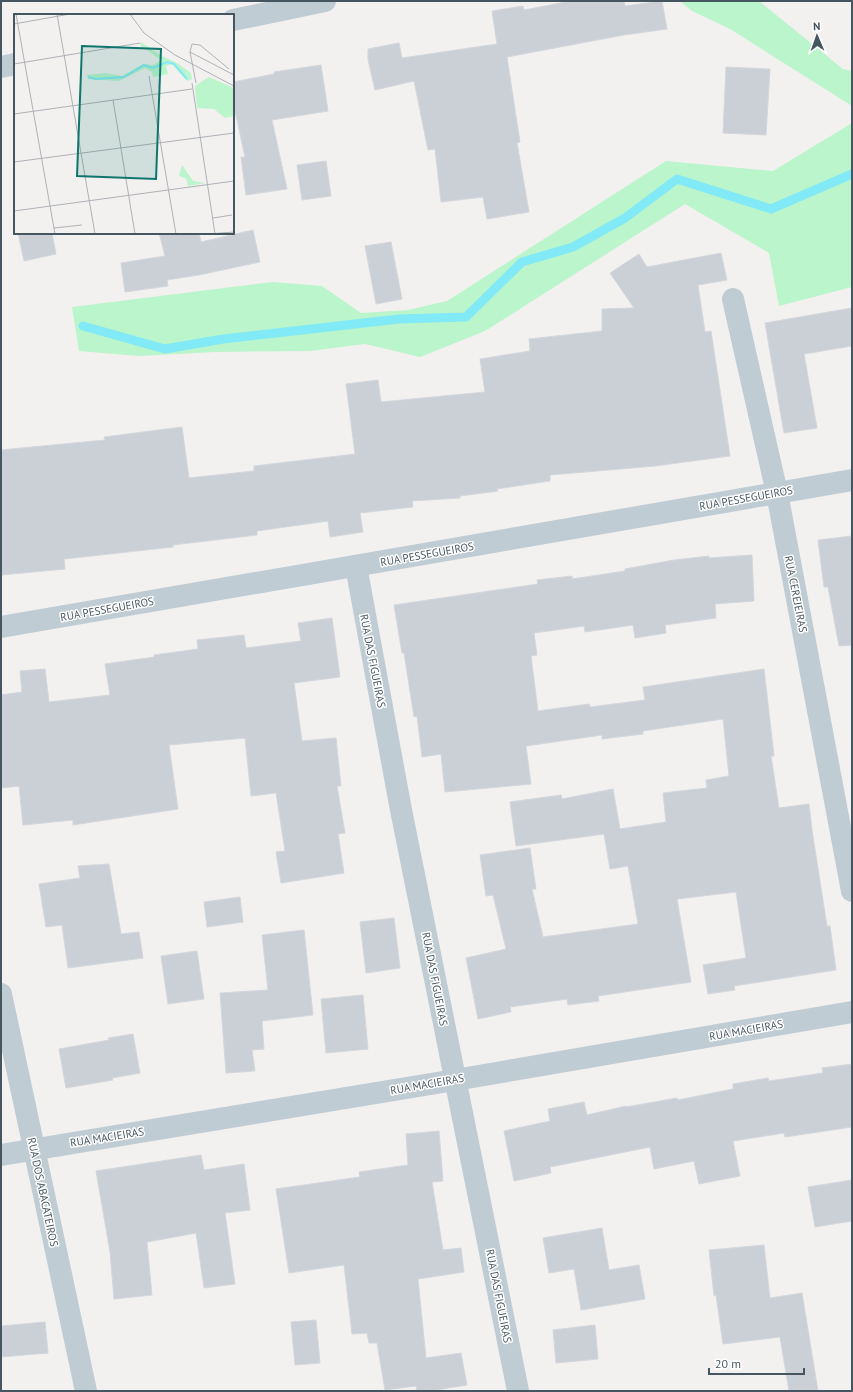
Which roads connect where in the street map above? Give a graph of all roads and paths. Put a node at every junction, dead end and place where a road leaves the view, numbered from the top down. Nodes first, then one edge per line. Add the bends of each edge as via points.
1 (325, 1) edge
2 (234, 20) edge
3 (14, 64) edge
4 (1, 67) edge
5 (733, 298) dead end
6 (852, 480) edge
7 (777, 493) junction
8 (356, 566) junction
9 (1, 627) edge
10 (852, 891) edge
11 (1, 994) edge
12 (852, 1012) edge
13 (455, 1080) junction
14 (34, 1149) junction
15 (1, 1155) edge
16 (86, 1391) edge
17 (518, 1391) edge

1 - 2 street
3 - 4 street
5 - 7 street, RUA CEREJEIRAS
6 - 7 street, RUA PESSEGUEIROS
7 - 8 street, RUA PESSEGUEIROS
7 - 10 street, RUA CEREJEIRAS
8 - 9 street, RUA PESSEGUEIROS
8 - 13 street, RUA DAS FIGUEIRAS
11 - 14 street, RUA DOS ABACATEIROS
12 - 13 street, RUA MACIEIRAS
13 - 14 street, RUA MACIEIRAS
13 - 17 street, RUA DAS FIGUEIRAS
14 - 15 street, RUA MACIEIRAS
14 - 16 street, RUA DOS ABACATEIROS

